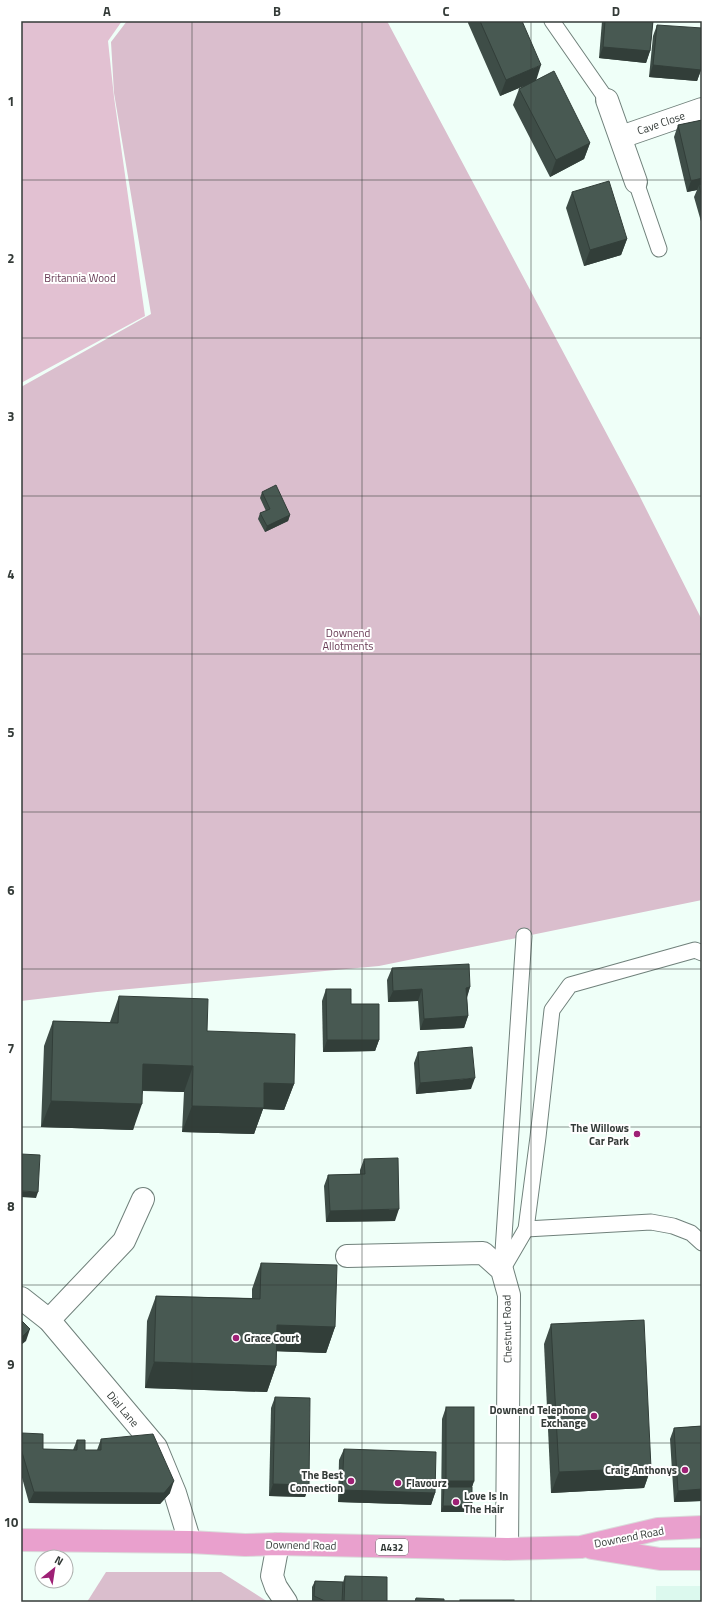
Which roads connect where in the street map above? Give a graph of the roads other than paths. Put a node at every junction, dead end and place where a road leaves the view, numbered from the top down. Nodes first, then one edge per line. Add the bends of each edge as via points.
1 (552, 21) edge
2 (607, 100) joint
3 (702, 109) edge
4 (621, 137) junction
5 (636, 182) joint
6 (659, 249) dead end
7 (524, 936) dead end
8 (702, 953) edge
9 (143, 1199) dead end
10 (526, 1229) junction
11 (702, 1243) edge
12 (347, 1256) dead end
13 (502, 1270) junction
14 (21, 1298) edge
15 (49, 1320) junction
16 (702, 1527) edge
17 (21, 1540) edge
18 (190, 1542) junction
19 (278, 1544) junction
20 (581, 1547) junction
21 (506, 1549) junction
22 (702, 1559) edge
23 (286, 1602) edge

1 - 2 lane
2 - 4 street
3 - 4 street, Cave Close
4 - 5 street
5 - 6 lane
7 - 13 lane
8 - 10 lane via 695,950 570,985 552,1010
9 - 15 street via 124,1241
10 - 11 lane via 651,1222 673,1226 690,1233
10 - 13 lane
12 - 13 street via 484,1253
13 - 21 street, Chestnut Road via 509,1295
14 - 15 street, Dial Lane
15 - 18 street, Dial Lane via 156,1447 176,1493
16 - 20 main road, Downend Road / A432 via 658,1529
17 - 18 main road, Downend Road / A432
18 - 19 main road, Downend Road / A432
19 - 21 main road, Downend Road / A432
19 - 23 street via 272,1576
20 - 21 main road, Downend Road / A432
20 - 22 main road, Downend Road / A432 via 660,1559

